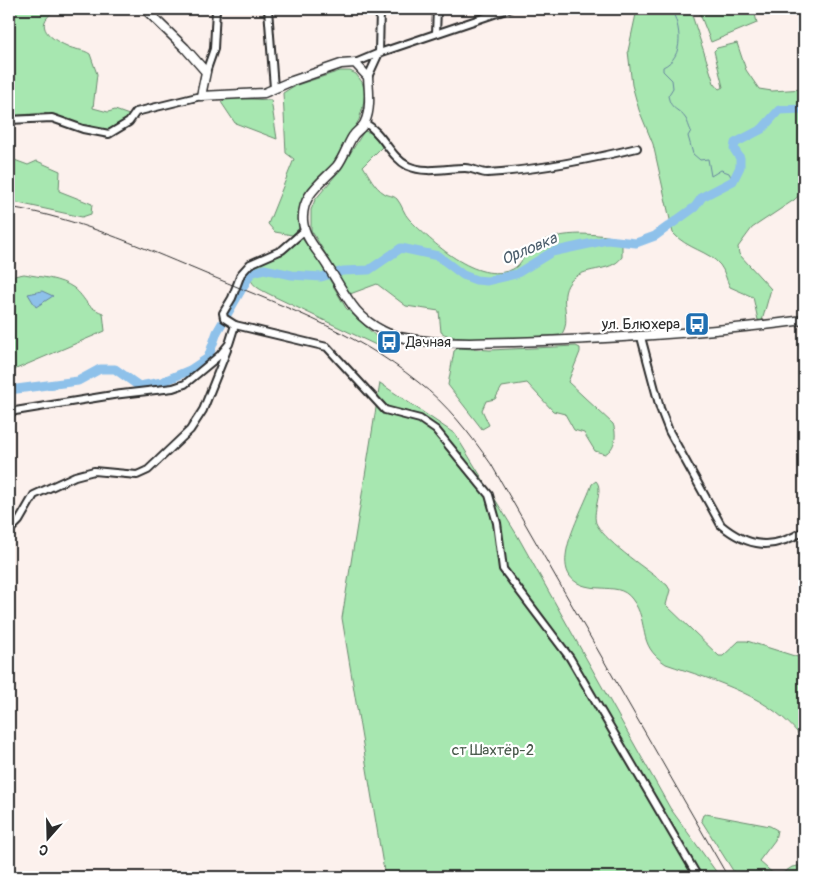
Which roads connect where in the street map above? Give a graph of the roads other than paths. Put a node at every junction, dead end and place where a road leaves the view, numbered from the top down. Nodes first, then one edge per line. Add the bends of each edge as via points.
1 (145, 9) edge
2 (216, 9) edge
3 (268, 9) edge
4 (380, 9) edge
5 (437, 9) edge
6 (509, 9) edge
7 (489, 12) edge
8 (436, 33) junction
9 (379, 53) junction
10 (355, 63) junction
11 (206, 72) junction
12 (368, 77) junction
13 (274, 88) junction
14 (201, 96) junction
15 (10, 120) edge
16 (365, 123) junction
17 (638, 148) dead end
18 (304, 230) junction
19 (804, 320) edge
20 (235, 325) junction
21 (641, 337) junction
22 (229, 344) junction
23 (9, 412) edge
24 (9, 531) edge
25 (804, 531) edge
26 (698, 877) edge

1 - 11 main road
2 - 11 street via 214,49
3 - 13 street
4 - 9 street
5 - 8 street
6 - 7 street
7 - 8 street
8 - 9 street
9 - 10 street
9 - 12 street
10 - 12 main road
10 - 13 main road via 342,64
11 - 14 main road
12 - 16 main road via 369,110
13 - 14 main road via 256,94
14 - 15 street via 136,112 129,122 109,134 52,118
16 - 17 street via 380,135 402,162 410,167 436,171 465,168 484,173 524,171
16 - 18 main road via 354,135 338,164 311,190 303,210
18 - 20 street via 282,250 256,260 244,270 223,313
18 - 21 main road via 346,300 358,314 392,335 472,343
19 - 21 main road
20 - 22 street
20 - 26 street via 328,347 385,410 420,418 436,430 489,495 497,523 503,569 570,658
21 - 25 street via 669,431 720,525 746,540 764,545 777,544
22 - 23 street via 210,365 185,384 173,388
22 - 24 street via 207,401 190,430 148,470 136,475 94,472 75,476 34,496

